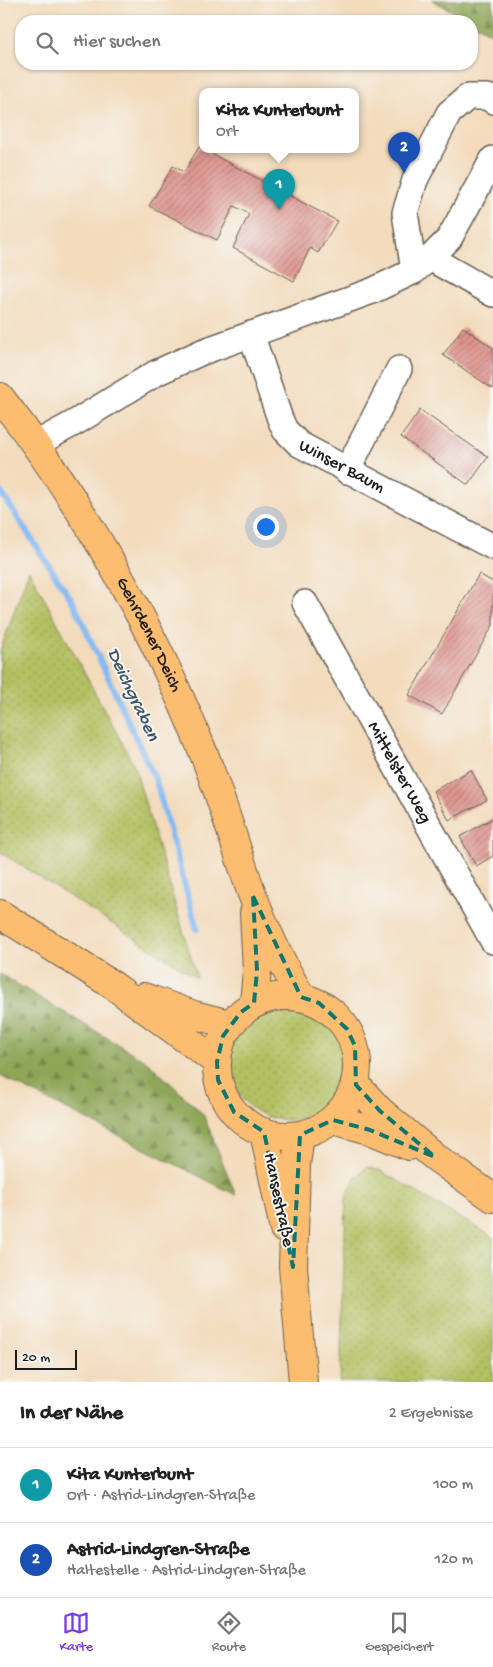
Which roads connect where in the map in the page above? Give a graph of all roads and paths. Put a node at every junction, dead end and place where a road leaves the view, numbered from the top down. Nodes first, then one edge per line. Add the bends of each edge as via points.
1 (493, 101) edge
2 (493, 159) edge
3 (422, 265) junction
4 (493, 294) edge
5 (251, 334) junction
6 (400, 369) dead end
7 (0, 397) edge
8 (36, 444) junction
9 (347, 470) junction
10 (493, 547) edge
11 (305, 603) dead end
12 (253, 896) junction
13 (0, 914) edge
14 (493, 942) edge
15 (114, 986) junction
16 (301, 997) junction
17 (254, 1004) junction
18 (230, 1024) junction
19 (217, 1062) junction
20 (356, 1085) junction
21 (333, 1120) junction
22 (264, 1132) junction
23 (300, 1136) junction
24 (435, 1157) junction
25 (493, 1198) edge
26 (293, 1267) junction
27 (303, 1382) edge

1 - 3 street via 488,97 468,97 449,112 415,180 405,213
2 - 3 street via 449,239
3 - 4 street
3 - 5 street via 372,291
5 - 8 street via 156,373
5 - 9 street, Winser Baum via 284,430 299,444
6 - 9 street
7 - 8 main road, Gehrdener Deich
8 - 12 main road, Gehrdener Deich via 133,600 173,682 202,749
9 - 10 street, Winser Baum
11 - 14 street, Mittelster Weg
12 - 16 main road, Gehrdener Deich
12 - 17 main road, Gehrdener Deich via 257,971
13 - 15 main road
15 - 18 main road via 194,1015
15 - 19 main road
16 - 17 main road via 277,996
16 - 20 main road via 319,1003 335,1014 347,1029 355,1046
17 - 18 main road
18 - 19 main road via 223,1036
19 - 22 main road via 218,1080 234,1112
20 - 21 main road via 343,1110
20 - 24 main road via 380,1111
21 - 23 main road
21 - 24 main road via 370,1130
22 - 23 main road via 276,1136
22 - 26 main road, Hansestraße
23 - 26 main road, Hansestraße
24 - 25 main road
26 - 27 main road, Hansestraße

